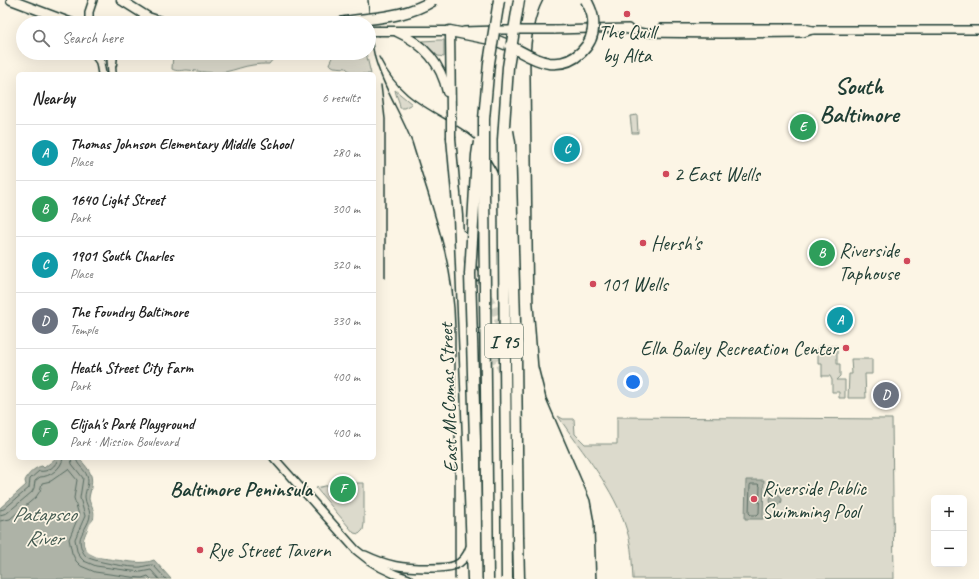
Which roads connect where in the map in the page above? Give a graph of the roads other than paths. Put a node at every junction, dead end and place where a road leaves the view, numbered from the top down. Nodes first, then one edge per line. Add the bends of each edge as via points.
1 (12, 0) edge
2 (93, 0) edge
3 (121, 0) edge
4 (434, 0) edge
5 (499, 0) edge
6 (519, 0) edge
7 (586, 0) edge
8 (50, 16) edge
9 (89, 16) edge
10 (147, 16) edge
11 (376, 19) edge
12 (979, 30) edge
13 (376, 31) edge
14 (392, 31) junction
15 (450, 31) junction
16 (431, 56) junction
17 (100, 60) edge
18 (111, 60) edge
19 (112, 60) edge
20 (450, 61) junction
21 (112, 64) junction
22 (102, 72) edge
23 (112, 72) edge
24 (504, 103) junction
25 (450, 112) junction
26 (484, 119) junction
27 (458, 216) junction
28 (476, 276) tunnel mouth
29 (470, 359) dead end
30 (466, 384) junction
31 (276, 460) edge
32 (470, 542) junction
33 (356, 550) junction
34 (409, 579) edge
35 (472, 579) edge
36 (477, 579) edge
37 (488, 579) edge
38 (507, 579) edge
39 (518, 579) edge

1 - 8 main road
2 - 9 main road
3 - 10 main road
4 - 11 highway, bridge via 422,7
5 - 26 highway, I 95, bridge via 489,63
6 - 24 highway, I 95, bridge
7 - 15 highway, bridge via 593,16 591,38 576,58 561,63 534,59 495,40
12 - 15 main road, bridge via 624,28
13 - 14 main road, bridge
14 - 15 main road
14 - 16 main road via 412,40
15 - 20 main road
16 - 20 main road
16 - 25 main road via 442,74
17 - 22 main road
18 - 21 main road
19 - 21 main road
20 - 25 main road
21 - 23 main road
24 - 38 highway, I 95, bridge via 502,165
24 - 39 highway, bridge via 510,143 516,324
25 - 27 main road, East McComas Street, bridge
26 - 36 highway, bridge via 477,155 471,261
26 - 37 highway, I 95, bridge
27 - 28 main road, East McComas Street via 466,252
27 - 30 main road, East McComas Street
29 - 30 main road via 467,364
30 - 32 main road, East McComas Street
31 - 33 main road
32 - 33 main road via 467,554 461,562 442,568 403,568 378,561
32 - 35 main road, East McComas Street
33 - 34 main road via 376,566

